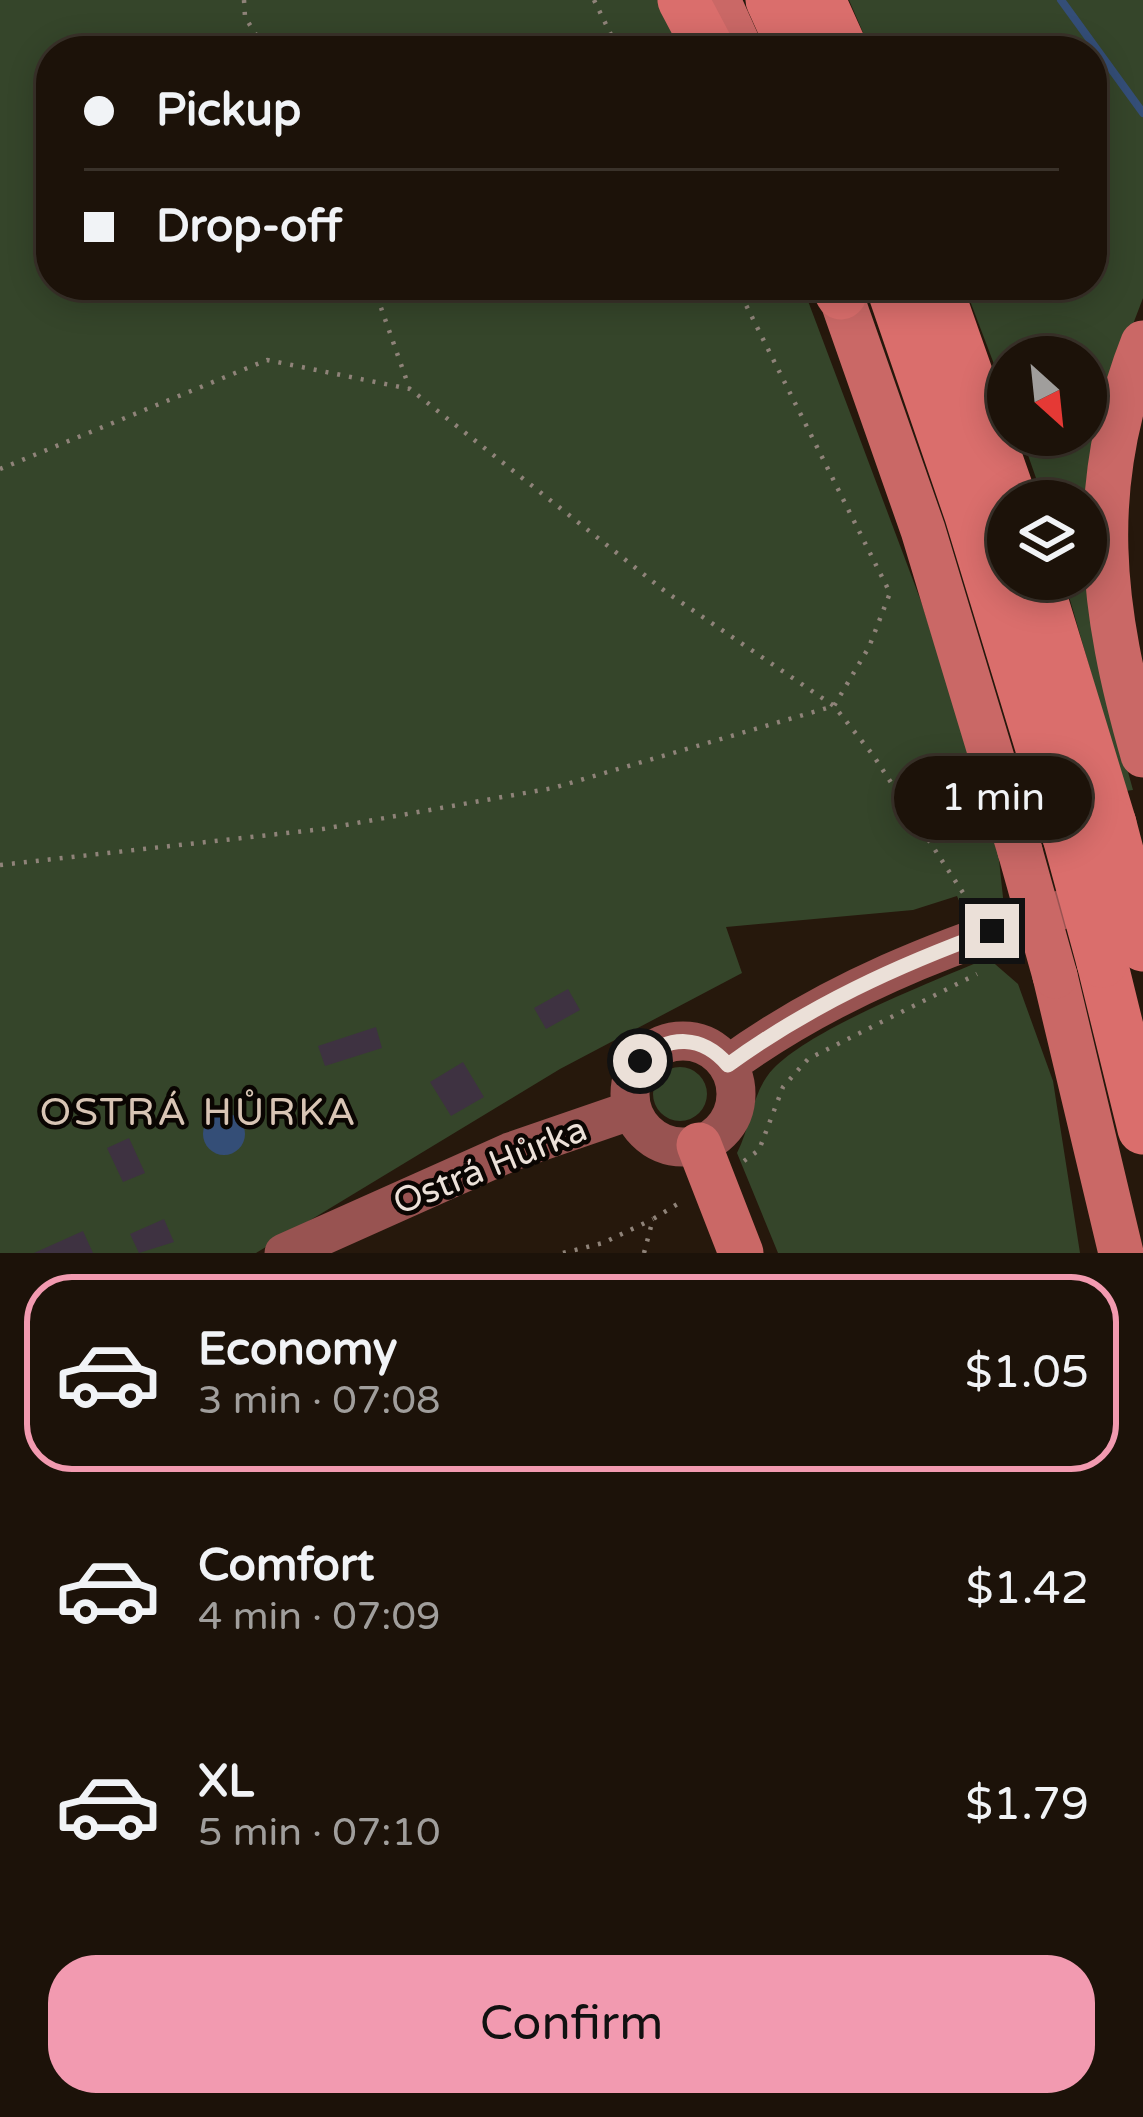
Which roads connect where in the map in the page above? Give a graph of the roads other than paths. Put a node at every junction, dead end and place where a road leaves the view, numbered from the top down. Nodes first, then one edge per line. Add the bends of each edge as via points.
1 (683, 0) edge
2 (718, 0) edge
3 (771, 0) edge
4 (820, 0) edge
5 (702, 36) edge
6 (734, 36) edge
7 (787, 36) edge
8 (836, 36) edge
9 (842, 300) edge
10 (896, 300) edge
11 (941, 300) edge
12 (1140, 354) edge
13 (1005, 480) edge
14 (1038, 600) edge
15 (1143, 755) edge
16 (1066, 837) junction
17 (1143, 884) edge
18 (1100, 961) edge
19 (728, 1065) junction
20 (632, 1110) junction
21 (1143, 1129) edge
22 (708, 1168) junction
23 (1121, 1252) edge
24 (284, 1253) edge
25 (741, 1253) edge

1 - 5 highway
2 - 6 highway
3 - 7 highway
4 - 8 highway
9 - 16 highway via 922,530
10 - 16 highway
11 - 13 highway
12 - 15 highway via 1112,446 1103,553 1116,655
14 - 16 highway
16 - 18 highway, bridge
17 - 19 main road via 992,949 852,989
18 - 21 highway
18 - 23 highway
19 - 20 main road via 702,1044 668,1042 632,1076
19 - 22 main road via 733,1112 714,1138
20 - 22 main road via 639,1125
20 - 24 main road, Ostrá Hůrka via 510,1152
22 - 25 highway

